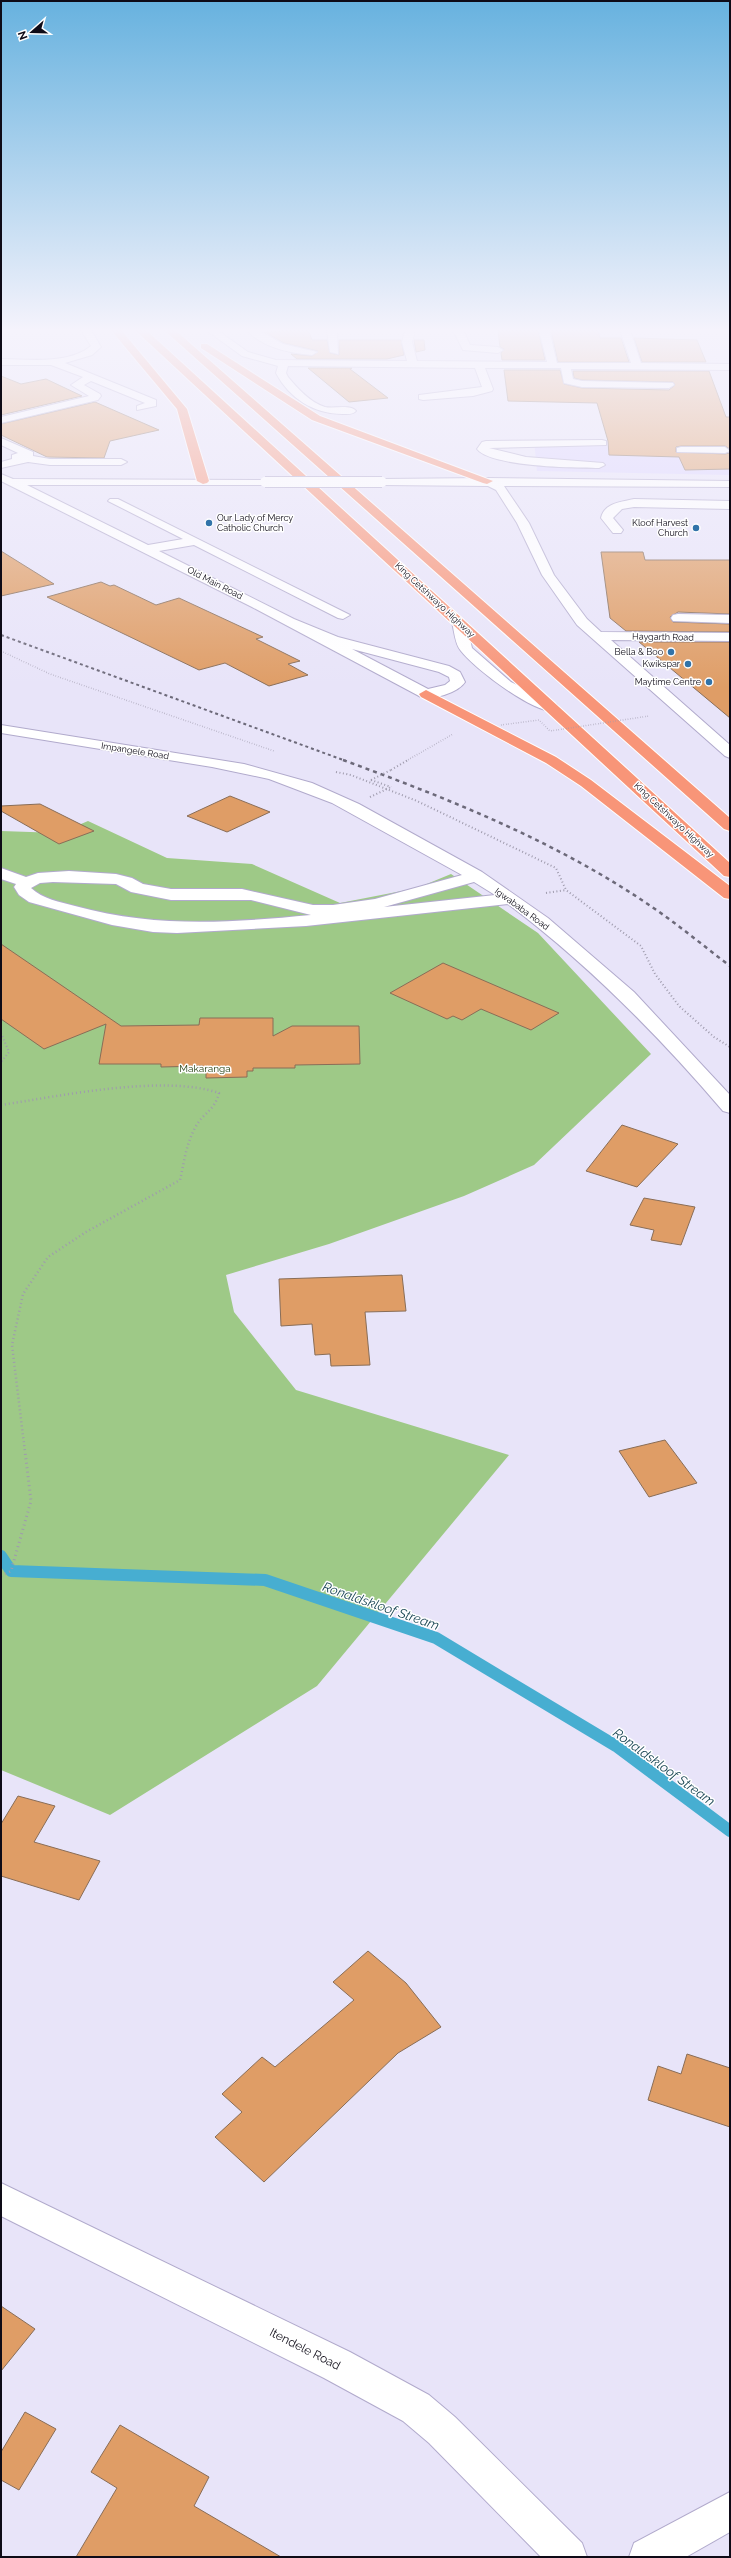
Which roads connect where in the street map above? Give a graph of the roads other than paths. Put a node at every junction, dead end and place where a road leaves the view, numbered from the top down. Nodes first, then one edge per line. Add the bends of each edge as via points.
1 (18, 449) edge
2 (193, 449) edge
3 (270, 449) edge
4 (305, 449) edge
5 (400, 449) edge
6 (484, 449) edge
7 (681, 450) dead end
8 (725, 450) dead end
9 (1, 460) edge
10 (121, 462) dead end
11 (1, 465) edge
12 (599, 465) dead end
13 (1, 477) edge
14 (105, 481) junction
15 (203, 481) junction
16 (415, 482) junction
17 (487, 482) junction
18 (7, 484) edge
19 (730, 484) edge
20 (612, 485) junction
21 (500, 488) junction
22 (508, 500) junction
23 (114, 501) dead end
24 (78, 504) junction
25 (730, 505) edge
26 (617, 530) dead end
27 (196, 541) junction
28 (147, 549) junction
29 (343, 614) dead end
30 (678, 618) dead end
31 (730, 619) edge
32 (292, 622) junction
33 (459, 622) joint
34 (597, 636) junction
35 (730, 637) edge
36 (426, 694) junction
37 (552, 708) joint
38 (1, 729) edge
39 (730, 733) edge
40 (712, 737) junction
41 (730, 753) edge
42 (269, 774) joint
43 (730, 826) edge
44 (730, 872) edge
45 (1, 873) edge
46 (476, 876) junction
47 (25, 882) junction
48 (730, 894) edge
49 (512, 899) junction
50 (337, 914) junction
51 (730, 1108) edge
52 (1, 2199) edge
53 (730, 2511) edge
54 (568, 2557) edge
55 (648, 2557) edge

1 - 9 street via 28,454
2 - 15 highway
3 - 33 highway, King Cetshwayo Highway
4 - 43 highway
5 - 17 highway
6 - 12 street via 527,462
7 - 8 street
10 - 11 street via 50,462 28,459
13 - 18 street, Old Main Road
14 - 15 street
14 - 18 street
14 - 24 street via 88,488
15 - 16 street, bridge
16 - 17 street
16 - 22 street
17 - 20 street
17 - 21 street
18 - 24 street, Old Main Road
19 - 20 street
20 - 21 street
21 - 22 street
22 - 34 street via 567,603
23 - 27 street
24 - 28 street, Old Main Road
25 - 26 street via 652,503 618,506 608,513 607,518
27 - 28 street
27 - 29 street
28 - 32 street, Old Main Road
30 - 31 street
32 - 36 street, Old Main Road
32 - 36 street via 333,640 444,669 458,678 457,683 450,688
33 - 37 street via 466,649 506,685
34 - 35 street, Haygarth Road
34 - 40 street
36 - 48 highway via 544,756 586,783
37 - 44 highway, King Cetshwayo Highway
38 - 42 street, Impangele Road via 210,762
39 - 40 street
40 - 41 street
42 - 46 street, Igwababa Road via 326,794
45 - 47 street
46 - 49 street, Igwababa Road
46 - 50 street via 411,896
47 - 50 street via 49,876 124,881 136,887 167,894 187,897 243,894 288,906
47 - 50 street via 22,887 24,891 38,900 80,913 140,925 179,928
49 - 50 street
49 - 51 street, Igwababa Road via 609,978 650,1019
52 - 54 street, Itendele Road via 344,2369 416,2408 442,2430
53 - 55 street

